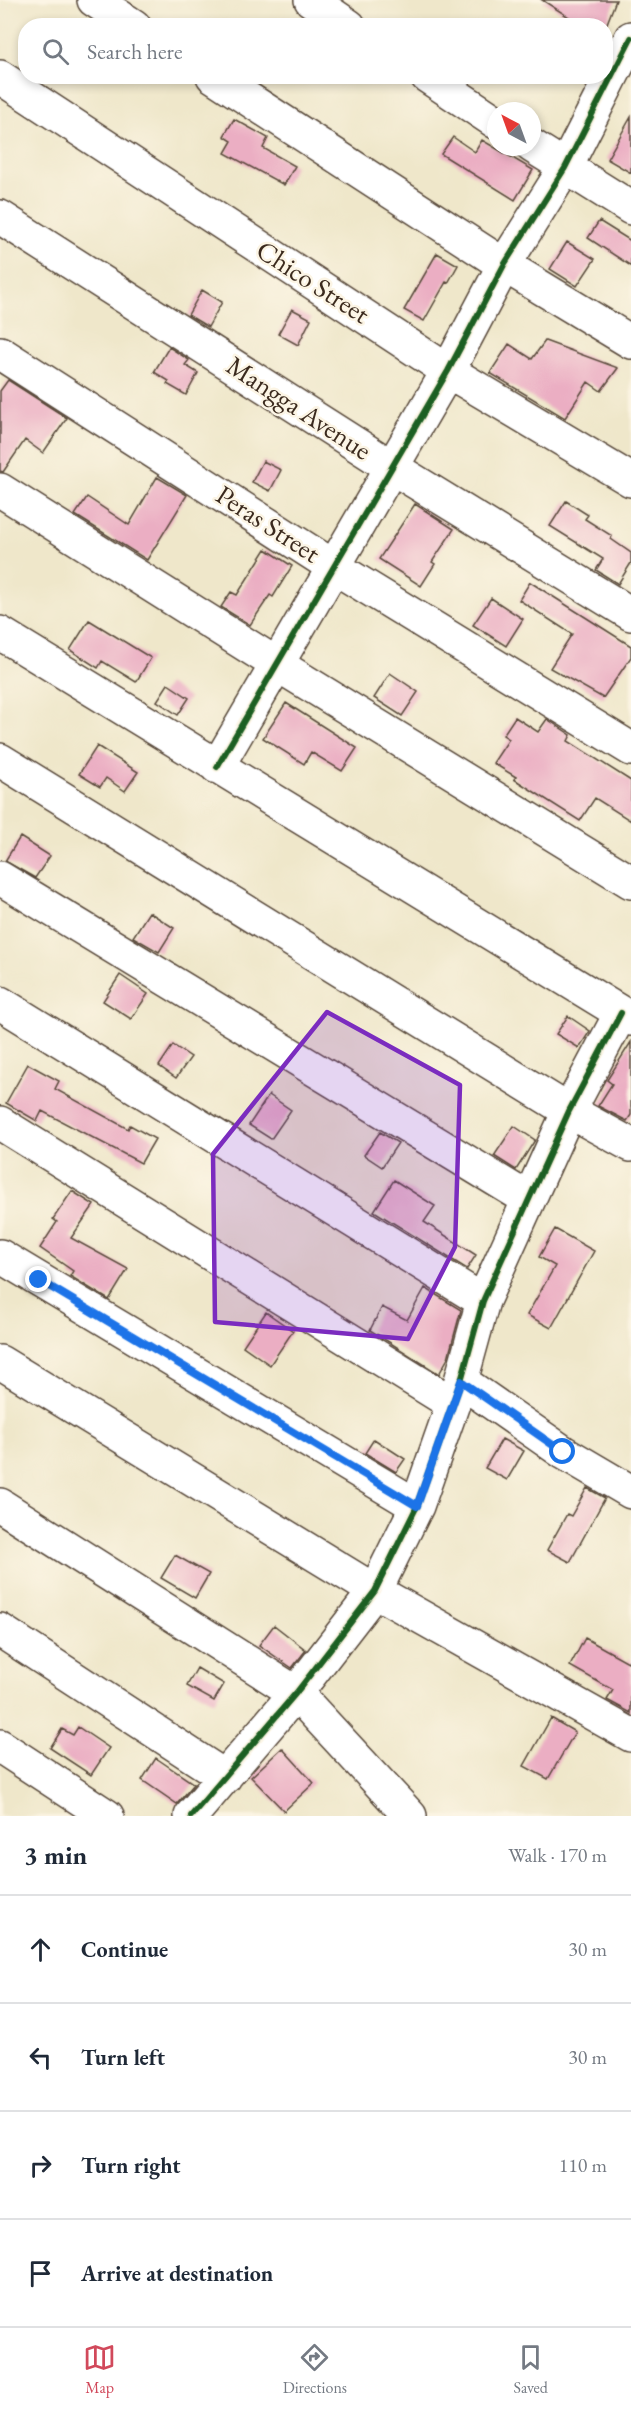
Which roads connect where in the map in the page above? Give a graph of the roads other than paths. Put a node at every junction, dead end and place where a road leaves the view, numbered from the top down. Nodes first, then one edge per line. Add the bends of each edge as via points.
1 (94, 0) edge
2 (310, 0) edge
3 (122, 18) edge
4 (337, 18) edge
5 (627, 55) edge
6 (0, 77) edge
7 (613, 81) edge
8 (225, 84) edge
9 (439, 84) edge
10 (611, 84) edge
11 (487, 116) edge
12 (541, 152) edge
13 (565, 168) junction
14 (631, 208) edge
15 (0, 217) edge
16 (504, 265) junction
17 (631, 342) edge
18 (0, 353) edge
19 (448, 370) junction
20 (393, 468) junction
21 (631, 480) edge
22 (0, 490) edge
23 (334, 567) junction
24 (631, 614) edge
25 (0, 633) edge
26 (278, 665) junction
27 (631, 749) edge
28 (0, 760) edge
29 (217, 767) junction
30 (0, 878) edge
31 (631, 882) edge
32 (0, 1003) edge
33 (626, 1016) edge
34 (569, 1111) junction
35 (0, 1123) edge
36 (631, 1145) edge
37 (528, 1199) junction
38 (0, 1256) edge
39 (483, 1301) junction
40 (0, 1362) edge
41 (457, 1392) junction
42 (631, 1492) edge
43 (0, 1505) edge
44 (417, 1506) junction
45 (375, 1591) junction
46 (0, 1630) edge
47 (296, 1693) junction
48 (631, 1735) edge
49 (0, 1746) edge
50 (225, 1777) junction
51 (107, 1816) edge
52 (191, 1816) edge
53 (410, 1816) edge

1 - 3 street
2 - 4 street
5 - 7 street
6 - 19 street, Chico Street
8 - 16 street
9 - 11 street
10 - 13 street
12 - 13 street
13 - 14 street
13 - 16 street
15 - 20 street, Mangga Avenue
16 - 17 street
16 - 19 street
18 - 23 street, Peras Street
19 - 20 street
19 - 21 street, Chico Street
20 - 23 street
20 - 24 street, Mangga Avenue
22 - 26 street
23 - 26 street
23 - 27 street, Peras Street
25 - 29 street
26 - 29 street
26 - 31 street
28 - 34 street
29 - 33 street
30 - 37 street
32 - 39 street
33 - 34 street
34 - 36 street
34 - 37 street
35 - 41 street
37 - 39 street
38 - 44 street
39 - 41 street
40 - 45 street
41 - 42 street
41 - 44 street
43 - 47 street
44 - 45 street
45 - 47 street
45 - 48 street
46 - 50 street
47 - 50 street
47 - 53 street
49 - 51 street
50 - 52 street

